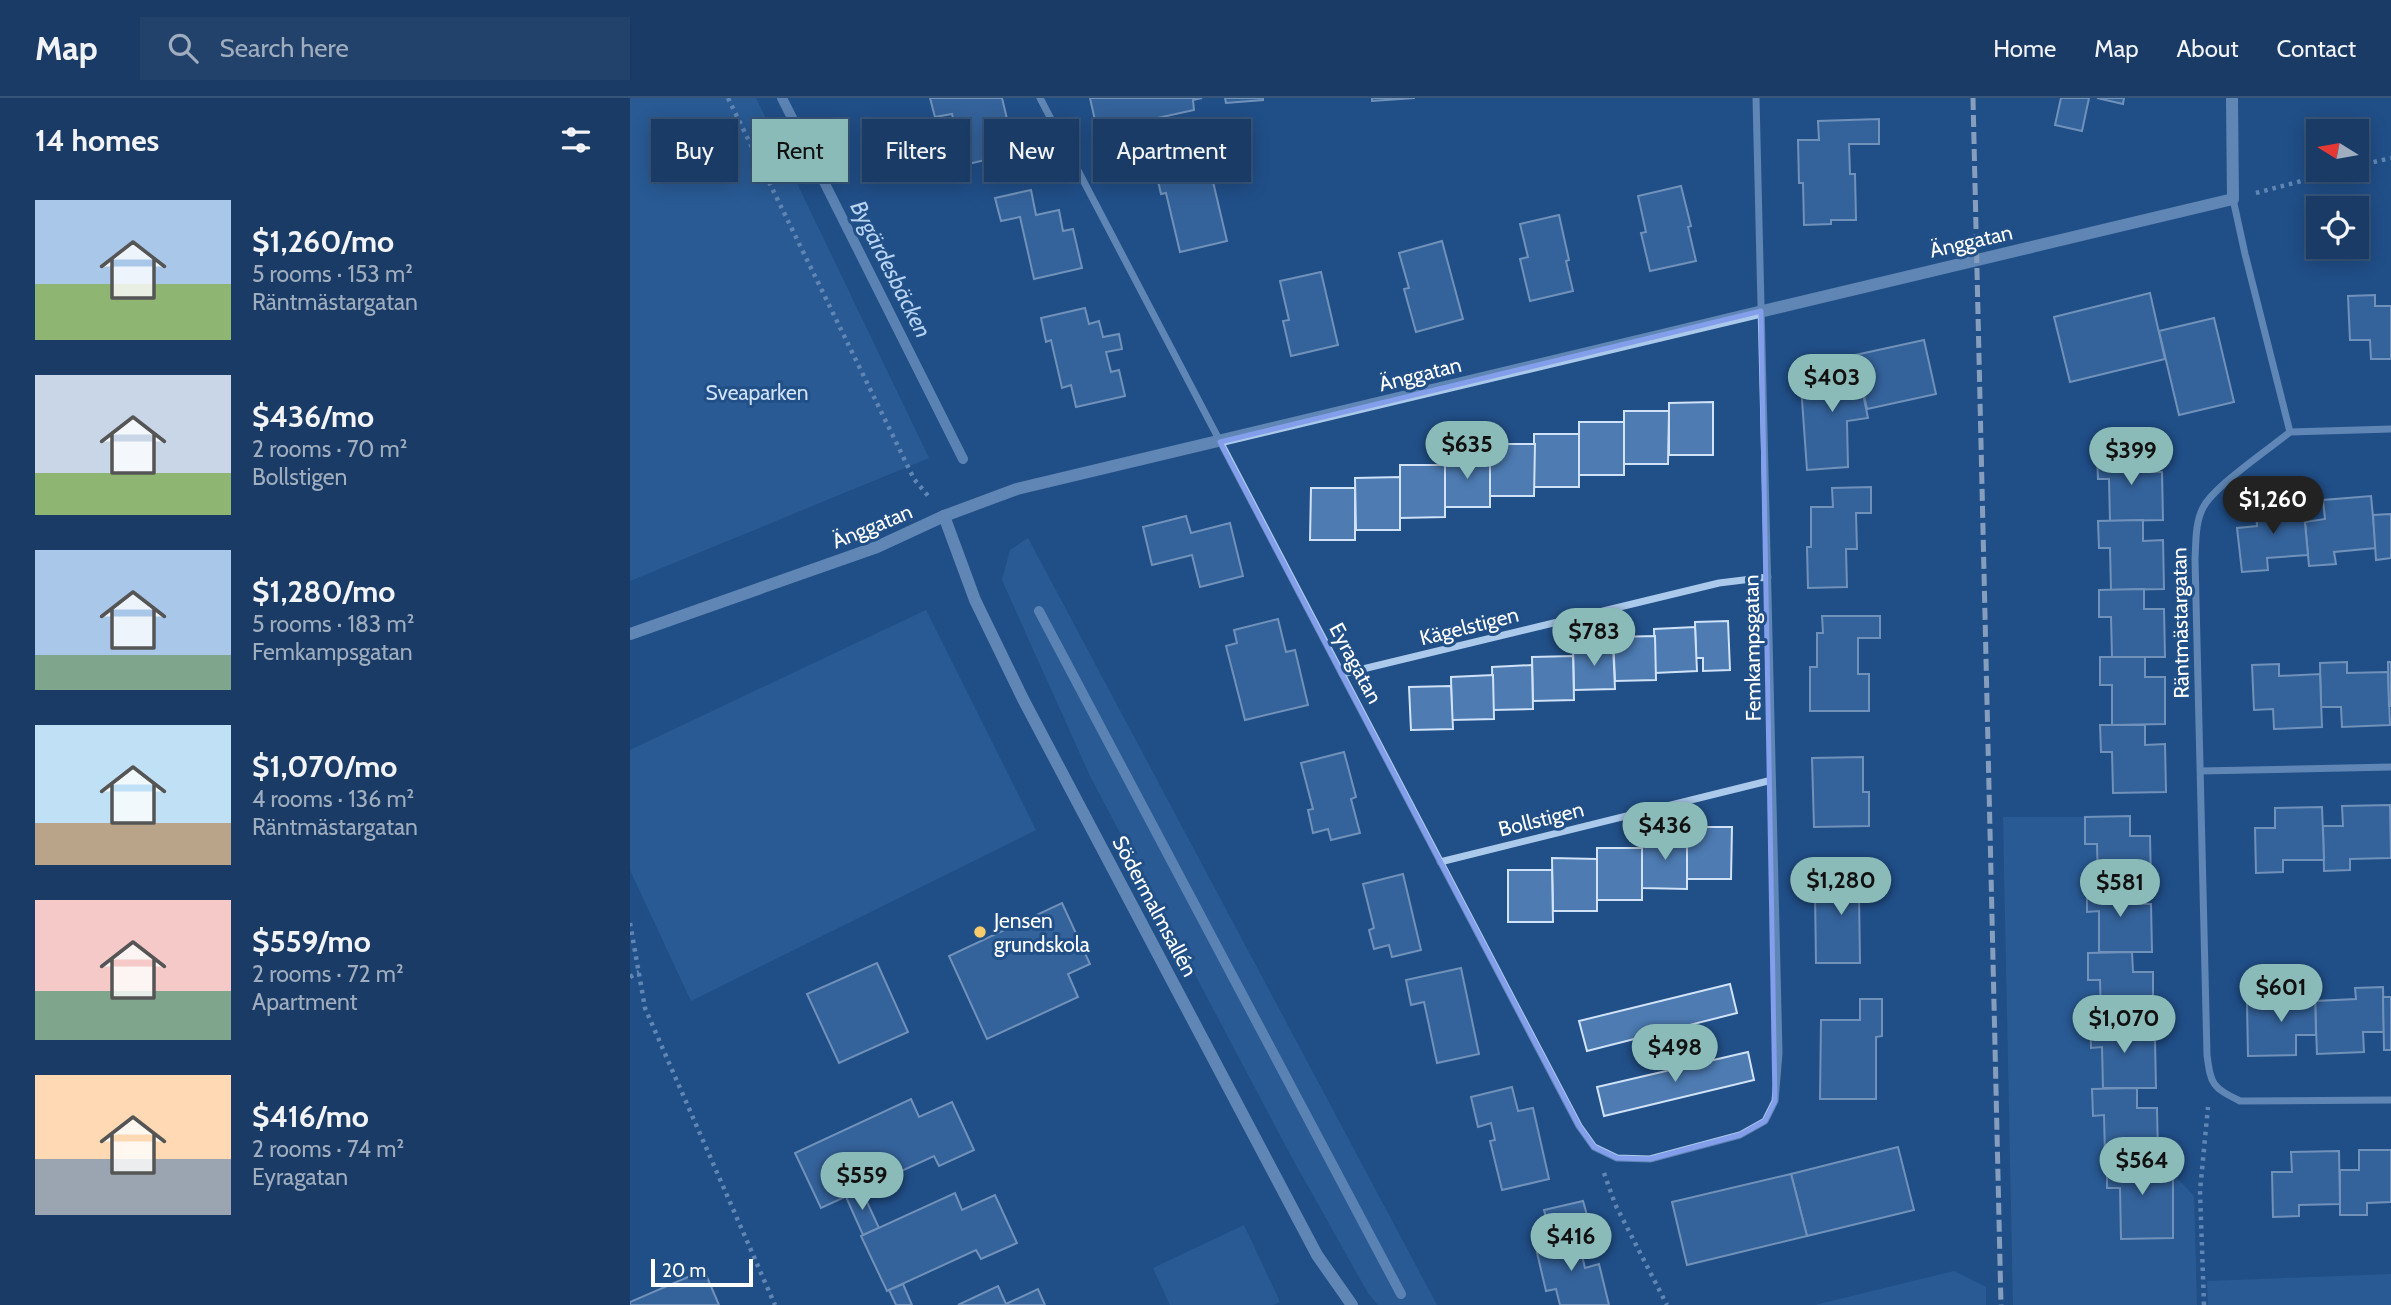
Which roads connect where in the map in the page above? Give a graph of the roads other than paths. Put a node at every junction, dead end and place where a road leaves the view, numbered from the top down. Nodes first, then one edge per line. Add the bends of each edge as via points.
1 (1040, 98) edge
2 (1756, 98) edge
3 (2232, 98) edge
4 (2233, 199) junction
5 (1761, 311) junction
6 (2391, 429) edge
7 (2290, 432) junction
8 (1220, 442) junction
9 (944, 516) junction
10 (1768, 577) junction
11 (630, 634) edge
12 (1342, 674) junction
13 (2391, 767) edge
14 (2201, 771) junction
15 (1772, 779) junction
16 (1440, 862) junction
17 (2391, 1100) edge
18 (1594, 1147) joint
19 (1352, 1305) edge

1 - 8 street, Eyragatan
2 - 5 street, Femkampsgatan
3 - 4 street
4 - 5 street, Änggatan
4 - 7 street
5 - 8 street, Änggatan
5 - 10 street, Femkampsgatan
6 - 7 street
7 - 14 street, Räntmästargatan via 2224,484 2204,505 2197,525
8 - 9 street, Änggatan via 1017,489
8 - 12 street, Eyragatan
9 - 11 street, Änggatan via 877,547
9 - 19 street, Södermalmsallén via 975,600 1023,699 1317,1255
10 - 12 street, Kägelstigen via 1719,583
10 - 15 street, Femkampsgatan
12 - 16 street, Eyragatan
13 - 14 street
14 - 17 street, Räntmästargatan via 2210,1079 2220,1091 2240,1101
15 - 16 street, Bollstigen
15 - 18 street, Femkampsgatan via 1779,1053 1776,1101 1765,1121 1740,1135 1650,1159 1617,1158
16 - 18 street, Eyragatan

